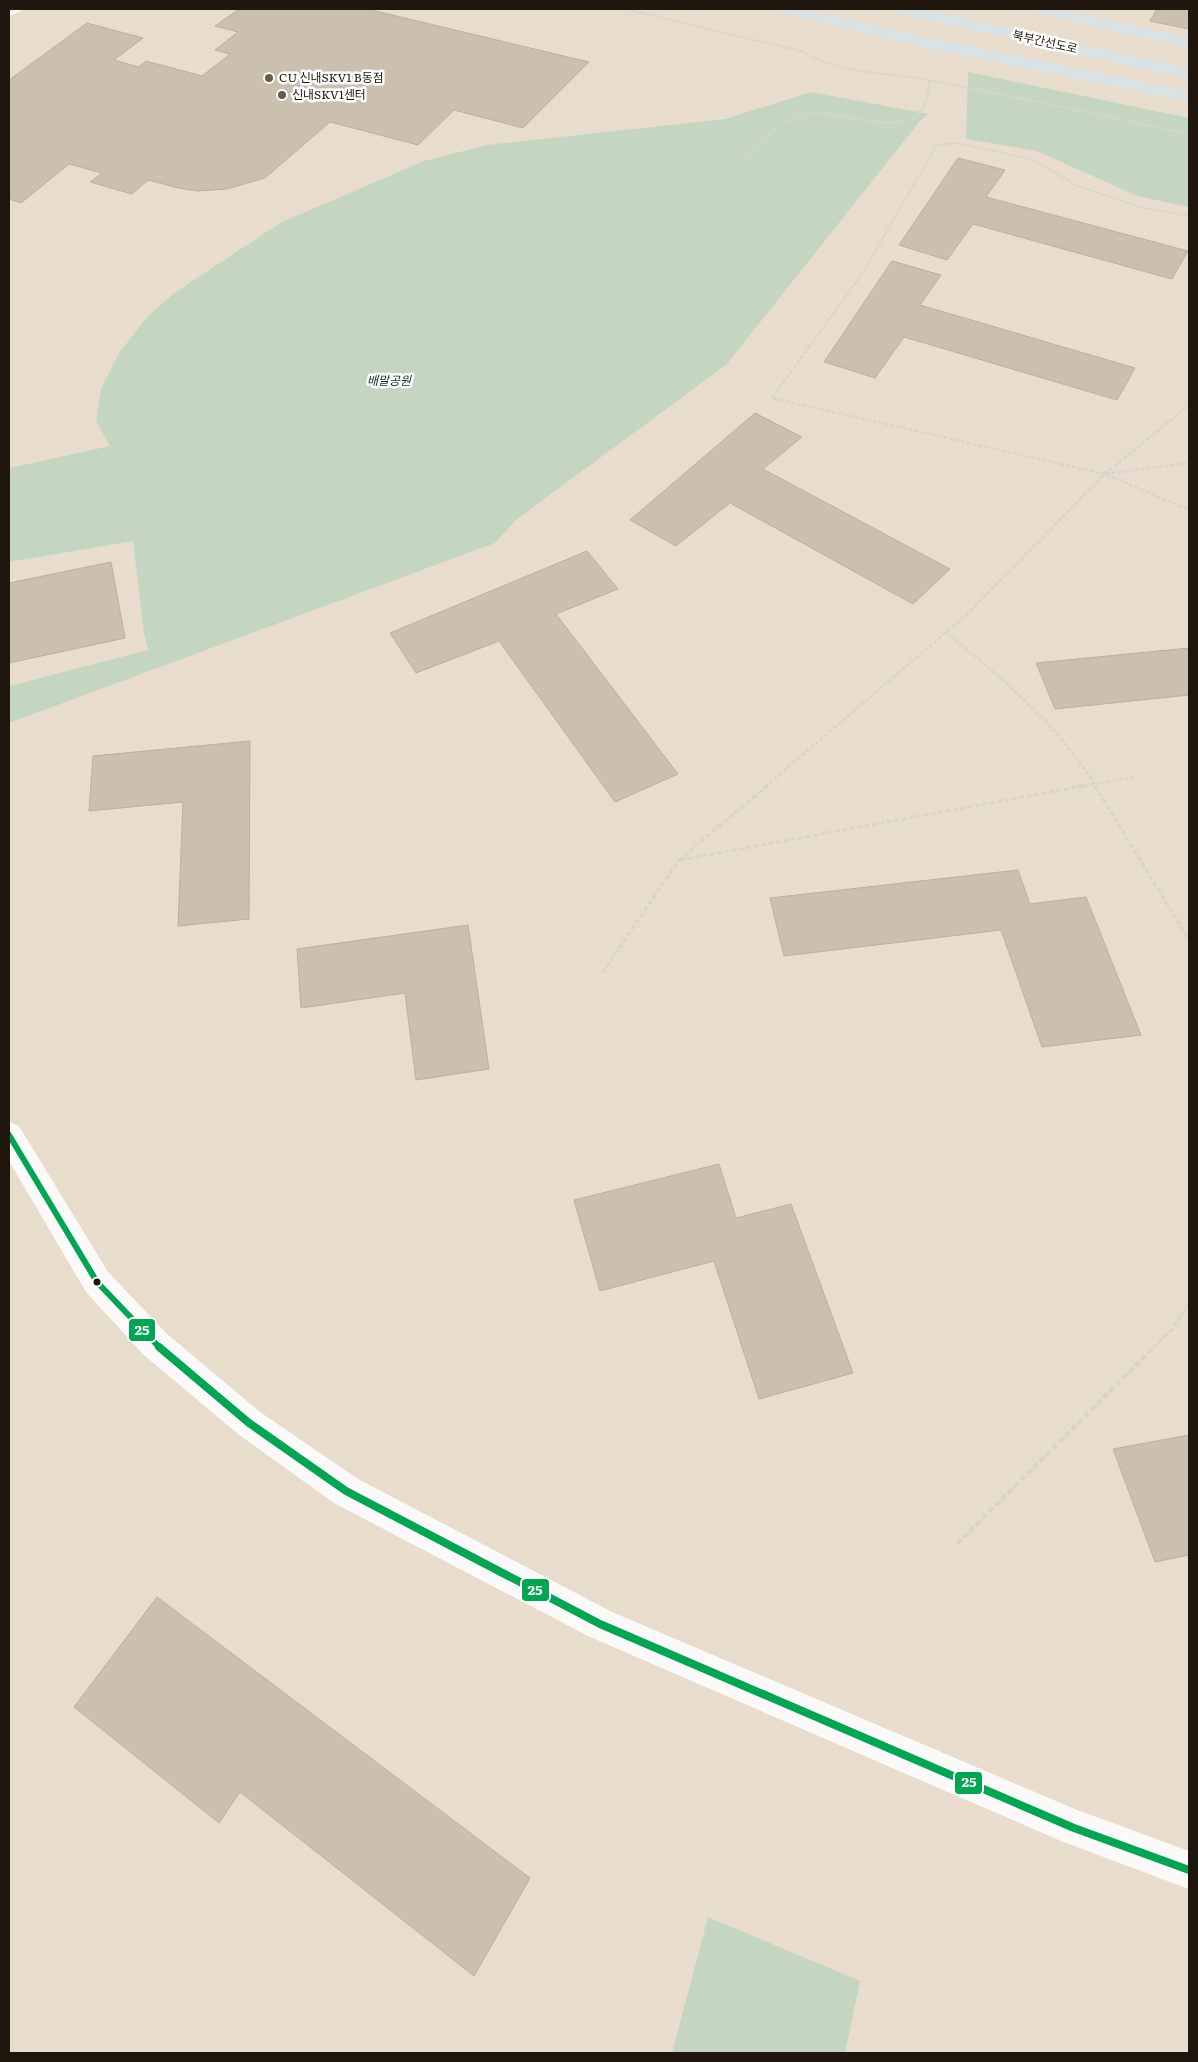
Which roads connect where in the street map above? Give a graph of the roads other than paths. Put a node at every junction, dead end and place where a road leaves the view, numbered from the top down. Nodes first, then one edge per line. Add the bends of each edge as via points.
1 (14, 9) edge
2 (784, 9) edge
3 (902, 9) edge
4 (1040, 9) edge
5 (1050, 9) edge
6 (9, 11) edge
7 (1111, 26) junction
8 (1189, 43) edge
9 (1189, 74) edge
10 (1189, 97) edge
11 (9, 1135) edge
12 (1189, 1870) edge

1 - 6 street
2 - 10 highway
3 - 9 highway, 북부간선도로
4 - 7 highway
5 - 7 highway
7 - 8 highway
11 - 12 street via 97,1282 155,1344 249,1423 346,1491 600,1624 1074,1828

